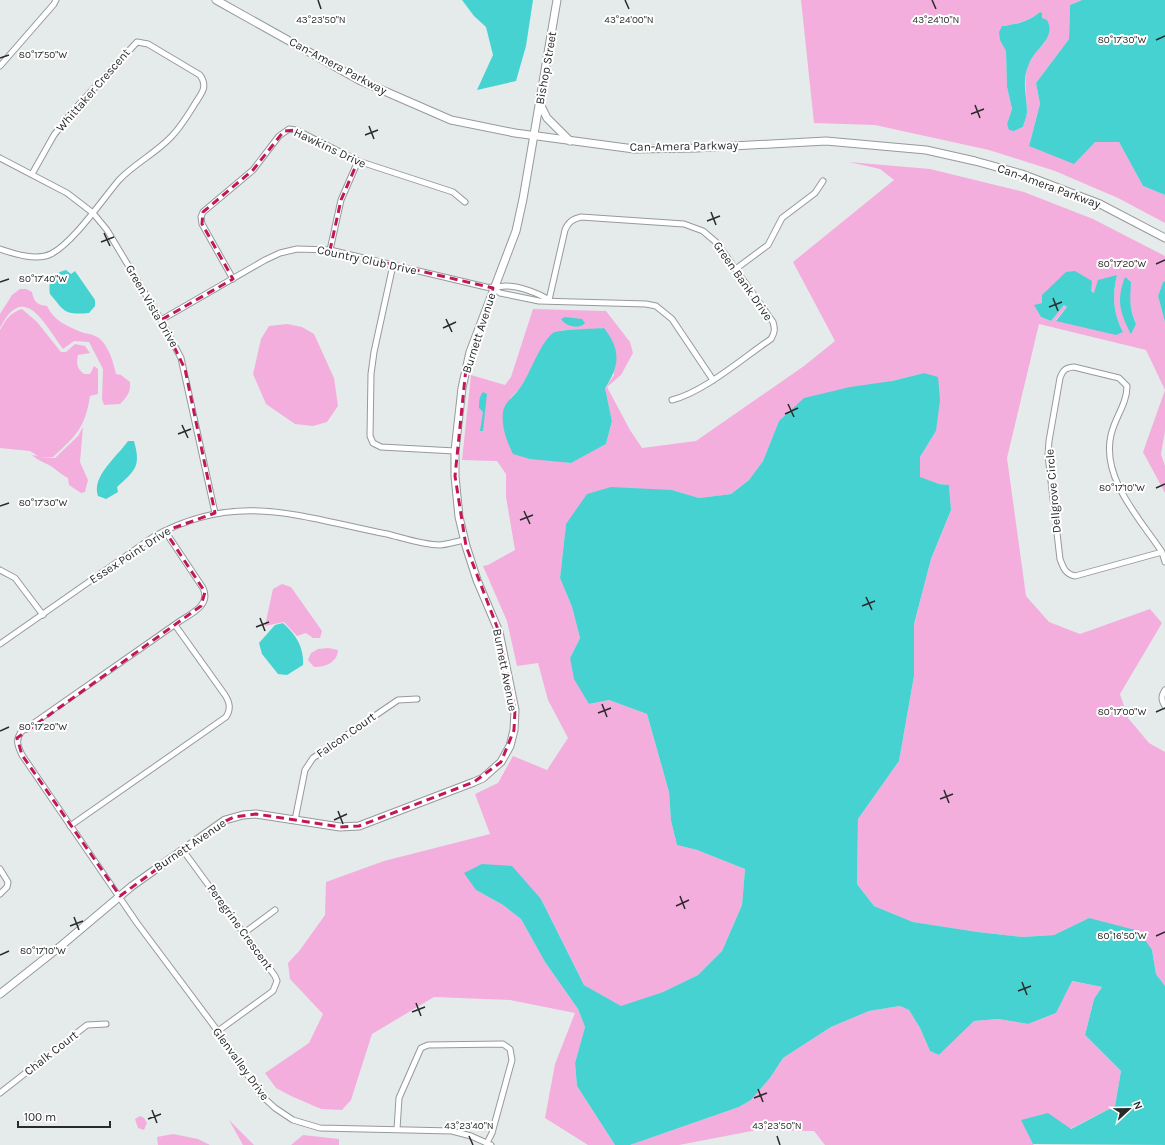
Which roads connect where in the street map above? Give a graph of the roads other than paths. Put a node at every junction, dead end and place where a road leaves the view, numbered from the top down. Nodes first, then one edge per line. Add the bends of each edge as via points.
1 (56, 0) edge
2 (216, 0) edge
3 (557, 0) edge
4 (0, 66) edge
5 (540, 103) junction
6 (533, 136) junction
7 (570, 141) junction
8 (0, 158) edge
9 (358, 162) junction
10 (32, 174) junction
11 (823, 181) dead end
12 (465, 202) dead end
13 (93, 213) junction
14 (1165, 238) edge
15 (0, 250) edge
16 (330, 250) junction
17 (393, 265) junction
18 (737, 268) junction
19 (234, 279) junction
20 (493, 288) junction
21 (549, 300) junction
22 (161, 320) junction
23 (713, 380) junction
24 (672, 400) dead end
25 (455, 451) junction
26 (215, 513) junction
27 (165, 531) junction
28 (464, 540) junction
29 (1164, 553) edge
30 (1165, 562) edge
31 (0, 570) edge
32 (42, 615) junction
33 (175, 625) junction
34 (0, 644) edge
35 (1165, 690) edge
36 (417, 700) dead end
37 (1165, 706) edge
38 (295, 820) junction
39 (70, 826) junction
40 (182, 849) junction
41 (0, 869) edge
42 (0, 894) edge
43 (120, 896) junction
44 (275, 910) dead end
45 (244, 933) junction
46 (0, 994) edge
47 (106, 1024) dead end
48 (218, 1031) junction
49 (0, 1093) edge
50 (397, 1129) junction
51 (489, 1144) edge

1 - 4 street
2 - 6 street, Can-Amera Parkway via 359,80 445,117
3 - 5 street, Bishop Street
5 - 6 street, Bishop Street
5 - 7 street via 547,118
6 - 7 street, Can-Amera Parkway
6 - 20 street, Burnett Avenue via 516,231
7 - 14 street, Can-Amera Parkway via 634,149 826,141 926,150 1022,174 1100,204
8 - 10 street, Green Vista Drive
9 - 12 street, Hawkins Drive via 453,192
9 - 16 street via 340,200
9 - 19 street, Hawkins Drive via 296,130 284,131 253,170 203,212 201,217 202,224
10 - 13 street, Green Vista Drive via 67,193
10 - 13 street, Whittaker Crescent via 54,135 136,42 148,44 200,75 205,84 204,89 182,125 121,179
11 - 18 street via 816,193 782,218 768,245
13 - 15 street via 62,246 50,254 37,256
13 - 22 street, Green Vista Drive via 107,230
16 - 17 street, Country Club Drive
16 - 19 street, Country Club Drive via 297,249 280,253
17 - 20 street, Country Club Drive
17 - 25 street via 371,374 370,436 373,443 381,446
18 - 21 street, Green Bank Drive via 710,236 694,227 667,222 574,218 567,226
18 - 23 street, Green Bank Drive via 775,328 771,339
19 - 22 street, Country Club Drive
20 - 21 street, Country Club Drive via 506,286 540,294
20 - 25 street, Burnett Avenue via 466,368
21 - 23 street, Country Club Drive via 656,306 672,319
22 - 26 street, Green Vista Drive via 185,369
23 - 24 street, Green Bank Drive via 685,397
25 - 28 street, Burnett Avenue via 457,499
26 - 27 street, Essex Point Drive
26 - 28 street, Essex Point Drive via 259,509 436,544
27 - 32 street, Essex Point Drive
27 - 33 street via 205,592 201,606
28 - 38 street, Burnett Avenue via 476,580 497,626 508,672 515,720 507,751 493,770 474,782 359,826 340,827
29 - 29 street, Dellgrove Circle via 1126,499 1110,462 1111,436 1127,394 1127,386 1119,378 1074,367 1068,368 1063,371 1060,378 1048,455 1060,558 1065,570 1069,575 1075,576
29 - 30 street, Dellgrove Circle
31 - 32 street via 15,578
32 - 34 street, Essex Point Drive
33 - 39 street, Glenvalley Drive via 21,732 17,738 22,755
33 - 39 street via 229,702 229,714
35 - 37 street via 1162,694
36 - 38 street, Falcon Court via 398,700 313,758 305,770
38 - 40 street, Burnett Avenue via 256,814 234,817 217,825
39 - 43 street, Glenvalley Drive
40 - 43 street, Burnett Avenue
40 - 45 street, Peregrine Crescent
41 - 42 street via 8,882
43 - 46 street, Burnett Avenue
43 - 48 street, Glenvalley Drive
44 - 45 street
45 - 48 street, Peregrine Crescent via 275,976 276,987
47 - 49 street, Chalk Court via 87,1025
48 - 50 street, Glenvalley Drive via 262,1096 293,1120 320,1128
50 - 51 street, Glenvalley Drive via 461,1133
50 - 51 street via 399,1098 420,1048 428,1045 503,1044 510,1049 512,1060

